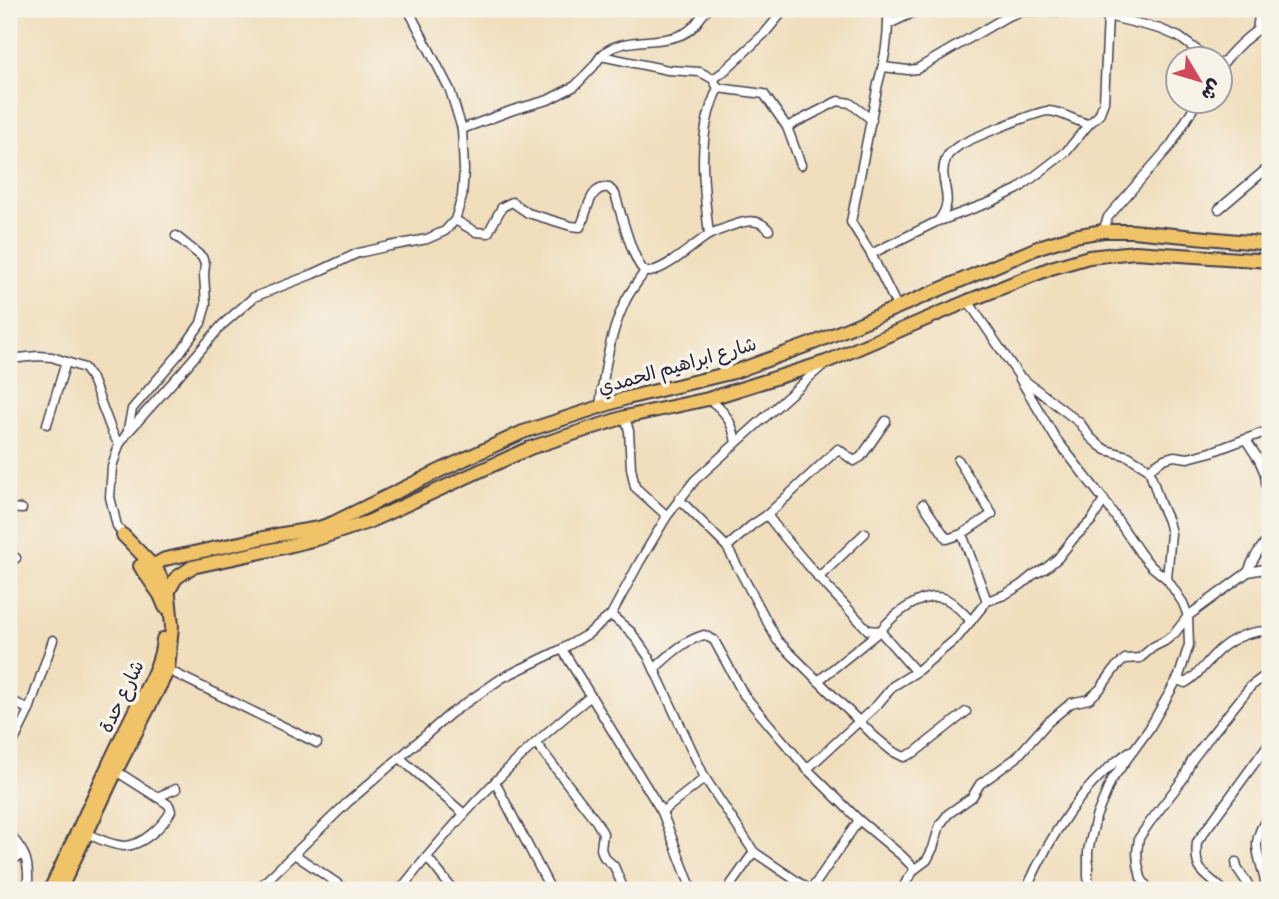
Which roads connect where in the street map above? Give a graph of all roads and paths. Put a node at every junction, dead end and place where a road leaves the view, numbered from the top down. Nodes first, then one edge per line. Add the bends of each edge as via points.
1 (408, 9) edge
2 (708, 9) edge
3 (785, 9) edge
4 (888, 9) edge
5 (921, 9) edge
6 (1260, 9) edge
7 (1108, 16) junction
8 (1270, 22) edge
9 (889, 24) junction
10 (1256, 30) junction
11 (1191, 46) edge
12 (1234, 49) edge
13 (601, 56) junction
14 (883, 67) junction
15 (713, 79) junction
16 (718, 88) junction
17 (1189, 116) edge
18 (872, 120) junction
19 (1089, 124) junction
20 (786, 127) junction
21 (462, 129) junction
22 (801, 165) dead end
23 (1270, 166) edge
24 (1219, 209) dead end
25 (455, 220) junction
26 (938, 221) junction
27 (769, 230) dead end
28 (1104, 231) junction
29 (709, 234) junction
30 (176, 236) dead end
31 (1270, 244) edge
32 (871, 254) junction
33 (1270, 261) edge
34 (645, 271) junction
35 (968, 301) junction
36 (898, 308) junction
37 (9, 359) edge
38 (66, 362) junction
39 (827, 362) junction
40 (1019, 376) junction
41 (655, 390) junction
42 (708, 399) junction
43 (600, 407) junction
44 (659, 410) junction
45 (625, 417) junction
46 (886, 422) dead end
47 (47, 424) dead end
48 (1270, 430) edge
49 (128, 432) junction
50 (1245, 440) junction
51 (736, 443) junction
52 (119, 445) junction
53 (958, 460) dead end
54 (1149, 469) junction
55 (679, 499) junction
56 (1104, 499) junction
57 (923, 504) dead end
58 (9, 508) edge
59 (363, 508) junction
60 (22, 509) dead end
61 (767, 515) junction
62 (1270, 515) edge
63 (667, 516) junction
64 (368, 522) junction
65 (866, 533) dead end
66 (962, 534) junction
67 (123, 535) junction
68 (1270, 538) edge
69 (279, 542) junction
70 (727, 547) junction
71 (135, 548) junction
72 (165, 559) junction
73 (148, 568) junction
74 (1270, 568) edge
75 (1248, 572) junction
76 (818, 578) junction
77 (1167, 579) junction
78 (168, 592) junction
79 (987, 601) junction
80 (611, 615) junction
81 (1188, 616) junction
82 (971, 621) junction
83 (880, 631) junction
84 (1270, 631) edge
85 (53, 640) dead end
86 (562, 649) junction
87 (163, 667) junction
88 (654, 669) junction
89 (916, 671) junction
90 (1270, 672) edge
91 (1179, 676) junction
92 (818, 681) junction
93 (591, 696) junction
94 (9, 699) edge
95 (29, 710) junction
96 (966, 712) dead end
97 (859, 720) junction
98 (1270, 742) edge
99 (317, 743) dead end
100 (536, 743) junction
101 (1133, 749) junction
102 (9, 751) edge
103 (400, 758) junction
104 (807, 769) junction
105 (116, 771) junction
106 (705, 778) junction
107 (495, 782) junction
108 (176, 789) dead end
109 (157, 797) junction
110 (662, 812) junction
111 (464, 814) junction
112 (1270, 814) edge
113 (859, 820) junction
114 (83, 831) junction
115 (9, 834) edge
116 (754, 852) junction
117 (294, 853) junction
118 (24, 855) junction
119 (427, 857) junction
120 (9, 860) edge
121 (1236, 862) dead end
122 (915, 869) junction
123 (265, 887) edge
124 (29, 890) edge
125 (50, 890) edge
126 (60, 890) edge
127 (253, 890) edge
128 (347, 890) edge
129 (400, 890) edge
130 (453, 890) edge
131 (551, 890) edge
132 (624, 890) edge
133 (692, 890) edge
134 (727, 890) edge
135 (811, 890) edge
136 (902, 890) edge
137 (1026, 890) edge
138 (1091, 890) edge
139 (1149, 890) edge
140 (1223, 890) edge
141 (1252, 890) edge
142 (1266, 890) edge

1 - 21 street via 450,90
2 - 13 street via 687,33 621,45
3 - 15 street
4 - 9 street
5 - 9 street
6 - 10 street
7 - 11 street via 1160,29
7 - 14 street via 1022,11 917,69
7 - 19 street via 1104,102
8 - 10 street
9 - 14 street
10 - 12 street
13 - 15 street via 700,72
13 - 21 street via 575,86
14 - 18 street
15 - 16 street
16 - 20 street via 764,94
16 - 29 street via 704,142
17 - 28 street via 1171,145 1108,217
18 - 20 street via 838,100
18 - 32 street via 851,222
19 - 26 street via 1066,152 1018,189
19 - 26 street via 1051,111 1036,113 958,146 946,158 948,205
20 - 22 street
21 - 25 street via 462,197
23 - 24 street
25 - 34 street via 488,233 502,207 512,202 528,213 580,227 592,195 605,186 615,194 638,264
25 - 49 street via 427,239 358,253 254,297 222,325
26 - 32 street
27 - 29 street via 763,223 748,221
28 - 31 main road, شارع ابراهيم الحمدي
28 - 36 main road, شارع ابراهيم الحمدي via 1042,246
29 - 34 street via 687,252 654,271
30 - 49 street via 202,257 206,304 201,323 132,409
32 - 36 street
33 - 35 main road, شارع ابراهيم الحمدي via 1135,252 1089,257
34 - 43 street via 625,301 611,338
35 - 39 main road, شارع ابراهيم الحمدي
35 - 40 street
36 - 41 main road, شارع ابراهيم الحمدي via 734,372
37 - 38 street via 38,356
38 - 47 street
38 - 52 street via 84,368 92,379
39 - 42 main road, شارع ابراهيم الحمدي
39 - 51 street
40 - 54 street via 1080,422 1098,445
40 - 56 street via 1056,439
41 - 43 main road, شارع ابراهيم الحمدي
41 - 44 main road
42 - 44 main road, شارع ابراهيم الحمدي
42 - 51 street via 731,422
43 - 59 main road, شارع ابراهيم الحمدي via 523,432
44 - 45 main road, شارع ابراهيم الحمدي
45 - 63 street via 635,487
45 - 64 main road, شارع ابراهيم الحمدي via 530,448
46 - 61 street via 861,457 854,461 838,449
48 - 50 street
49 - 52 street
50 - 54 street via 1188,458 1164,458
50 - 62 street via 1265,474
51 - 55 street
52 - 67 street via 110,497
53 - 66 street via 992,514
54 - 77 street via 1171,533
55 - 63 street
55 - 70 street
56 - 77 street via 1140,553
56 - 79 street via 1058,558 1021,585
57 - 66 street via 947,539
58 - 60 street
59 - 64 main road
59 - 69 main road, شارع ابراهيم الحمدي
61 - 70 street
61 - 76 street
63 - 80 street
64 - 69 main road, شارع ابراهيم الحمدي via 329,535
65 - 76 street
66 - 79 street
67 - 71 main road, شارع حدة
67 - 73 main road, شارع حدة via 128,548
68 - 75 street
69 - 72 main road, شارع ابراهيم الحمدي
69 - 78 main road, شارع ابراهيم الحمدي via 191,567 176,578
70 - 92 street via 777,640
71 - 72 main road
71 - 73 main road, شارع حدة
72 - 73 main road, شارع ابراهيم الحمدي
73 - 78 main road, شارع حدة via 162,578
73 - 87 main road, شارع حدة via 165,609
74 - 75 street
75 - 81 street
76 - 83 street via 868,630
77 - 81 street
78 - 87 main road, شارع حدة via 172,626
79 - 82 street
80 - 86 street
80 - 88 street via 631,632
81 - 91 street via 1189,645
81 - 122 street via 1165,641 1140,658 1125,659 1100,690 1089,699 1071,703 1016,758 980,784 972,797 948,814 927,860
82 - 83 street via 946,599 933,598 914,602
82 - 89 street
83 - 89 street
83 - 92 street
84 - 91 street via 1234,639 1185,683
85 - 95 street
86 - 93 street
86 - 103 street via 502,678 450,714
87 - 99 street
87 - 105 main road, شارع حدة
87 - 114 main road, شارع حدة via 133,713
88 - 104 street via 694,638 704,635 714,640 744,695
88 - 106 street
89 - 97 street via 893,686
90 - 139 street via 1251,686 1208,739 1139,838 1138,864
91 - 101 street
92 - 97 street
93 - 100 street
93 - 110 street
94 - 95 street
95 - 102 street
96 - 97 street via 904,757
97 - 104 street
98 - 140 street via 1197,842 1198,867
100 - 107 street
100 - 132 street via 596,821 603,834 604,857 614,866
101 - 137 street via 1066,815
101 - 138 street via 1111,781 1096,817 1088,851
103 - 111 street
103 - 117 street
104 - 113 street
105 - 109 street
105 - 114 main road, شارع حدة
106 - 110 street
106 - 116 street
107 - 111 street
107 - 131 street
108 - 109 street
109 - 114 street via 171,811 158,830 142,840 127,846 113,844
110 - 133 street
111 - 119 street
112 - 142 street via 1257,835 1256,848
113 - 122 street
113 - 135 street
114 - 125 main road, شارع حدة
114 - 126 main road, شارع حدة
115 - 118 street
116 - 134 street
116 - 135 street
117 - 123 street
117 - 128 street
118 - 120 street
118 - 124 street
119 - 129 street
119 - 130 street
121 - 141 street
122 - 136 street
123 - 127 street

